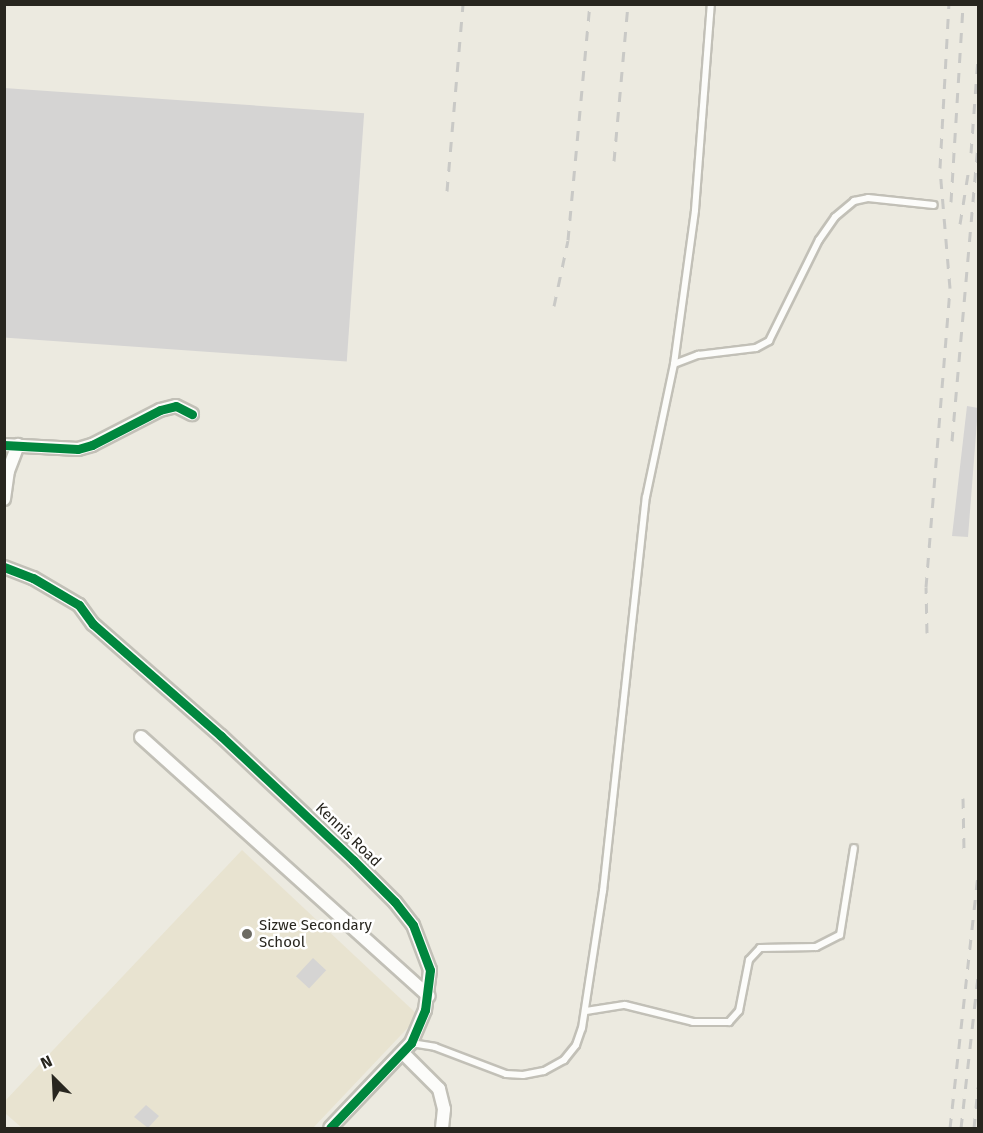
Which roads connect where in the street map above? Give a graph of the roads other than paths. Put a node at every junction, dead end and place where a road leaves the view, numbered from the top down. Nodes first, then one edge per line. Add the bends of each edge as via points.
1 (711, 4) edge
2 (934, 205) dead end
3 (674, 364) junction
4 (192, 414) dead end
5 (18, 444) junction
6 (4, 446) edge
7 (4, 499) edge
8 (4, 567) edge
9 (141, 737) dead end
10 (854, 848) dead end
11 (429, 996) junction
12 (586, 1011) junction
13 (407, 1048) junction
14 (330, 1128) edge
15 (442, 1128) edge

1 - 3 lane via 695,210
2 - 3 lane via 877,198 854,201 835,217 819,240 769,340 756,348 698,355
3 - 12 lane via 646,497
4 - 5 street via 176,406 160,410 92,446 78,449
5 - 6 street
5 - 7 street via 8,471
8 - 11 street, Kennis Road via 33,578 79,605 93,624 221,736 395,902 413,925 428,959
9 - 11 street
10 - 12 lane via 840,935 816,947 760,948 749,960 739,1011 725,1024 693,1022 625,1005
11 - 13 street, Kennis Road
12 - 13 lane via 569,1056 533,1074 506,1074 435,1047
13 - 14 street, Kennis Road
13 - 15 street via 439,1089 444,1109

